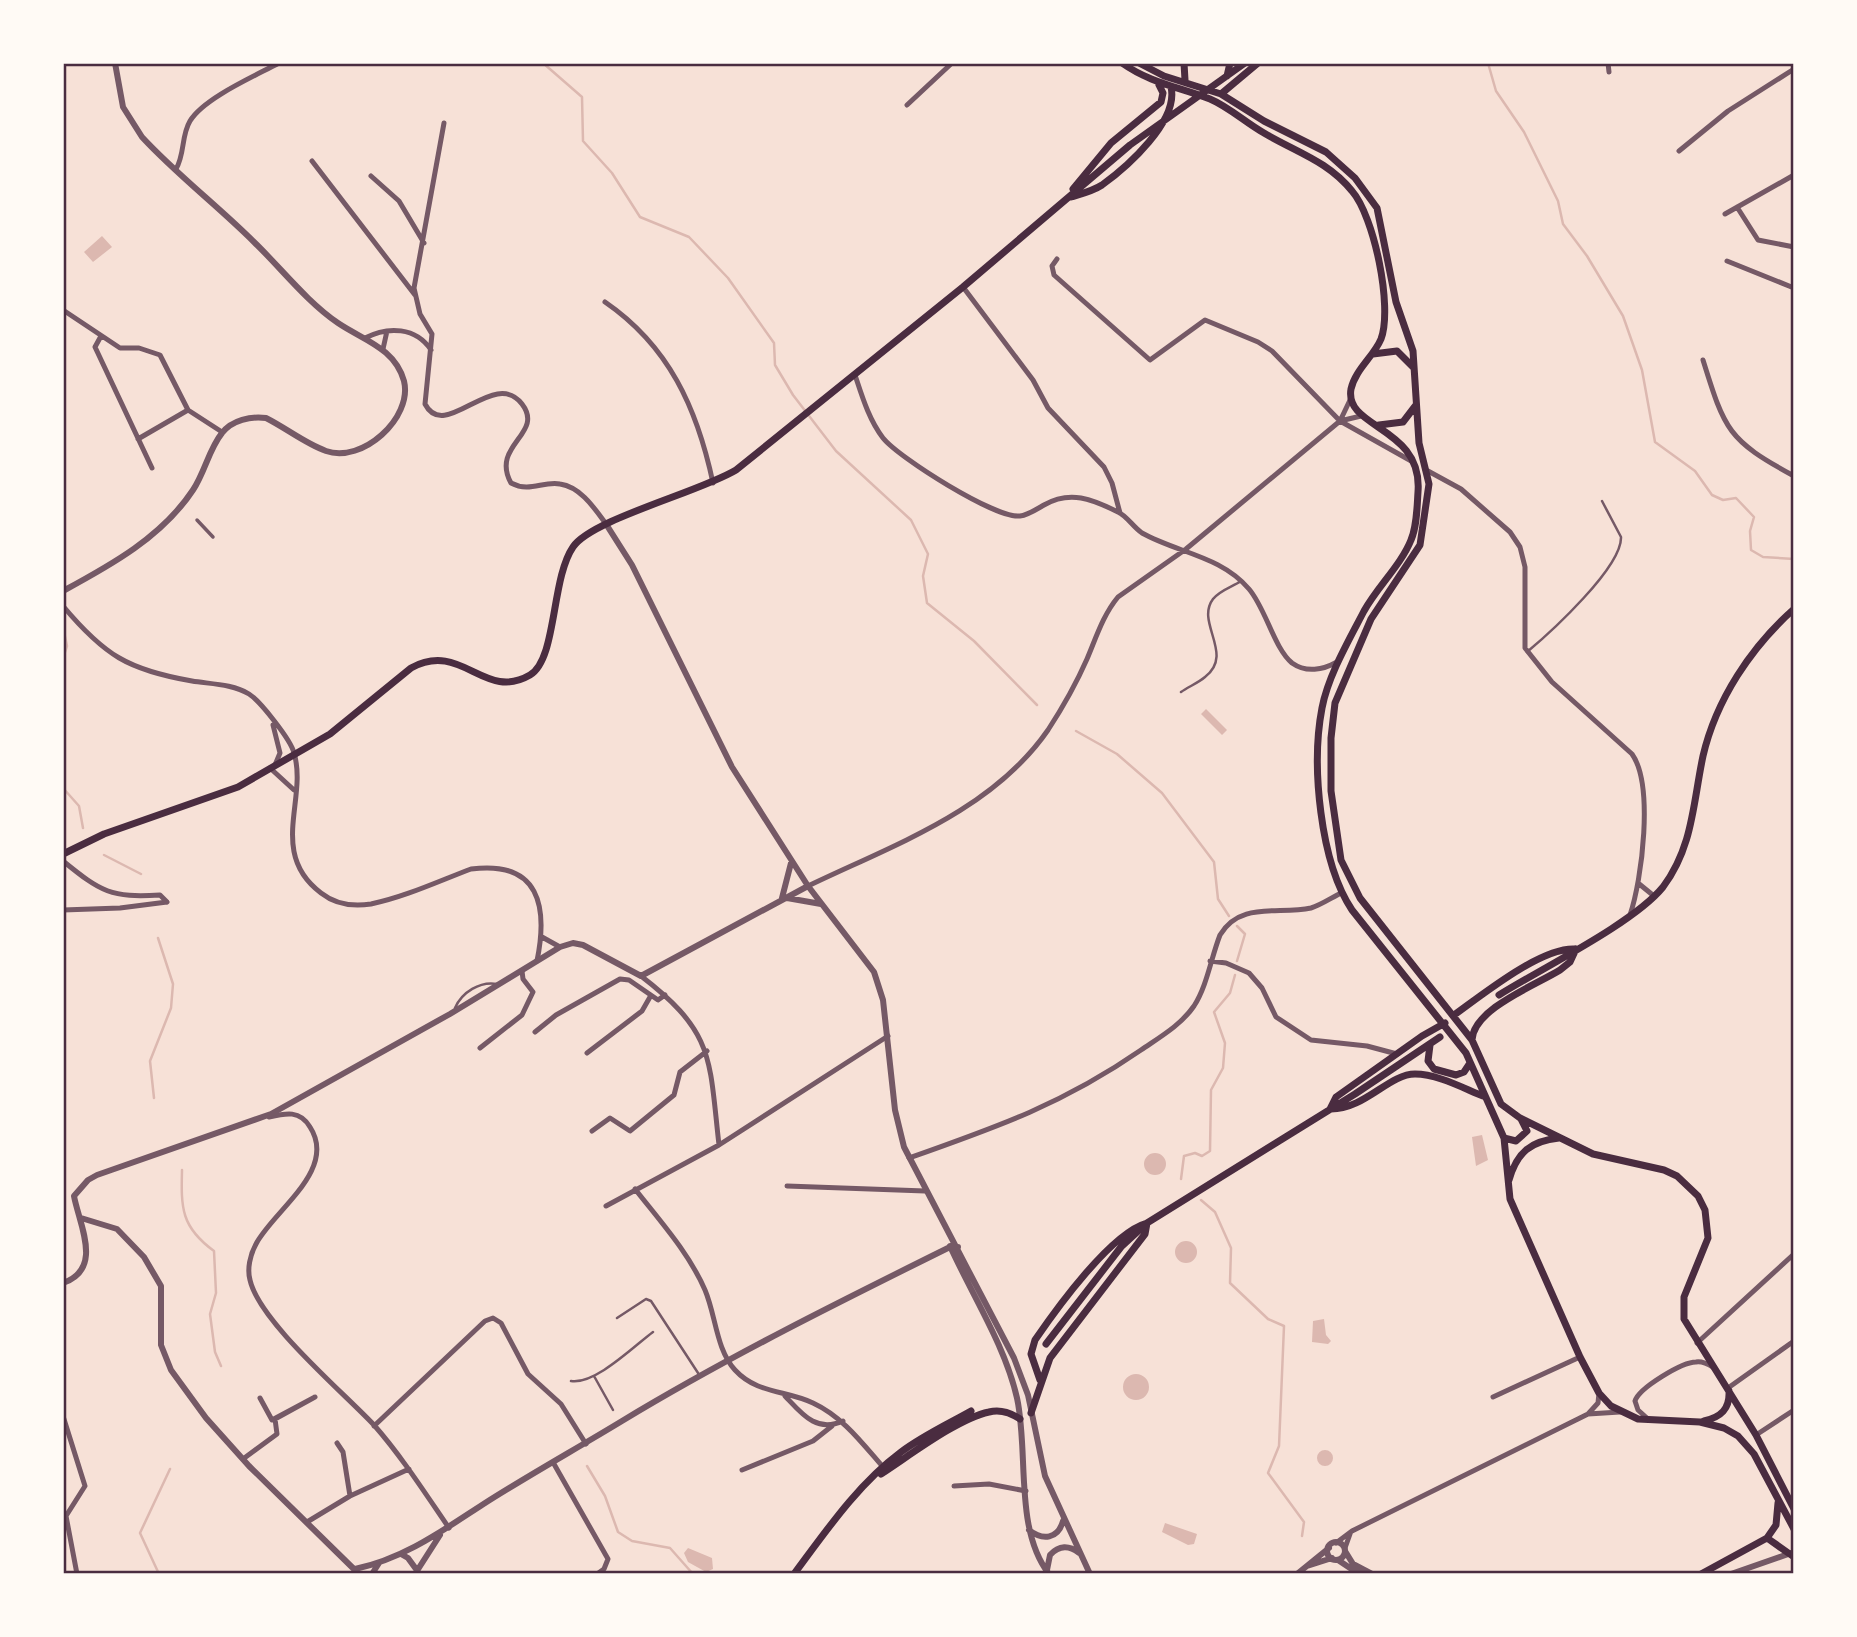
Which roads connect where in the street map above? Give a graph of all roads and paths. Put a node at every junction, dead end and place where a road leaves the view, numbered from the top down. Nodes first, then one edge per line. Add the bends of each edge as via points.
1 (115, 63) edge
2 (279, 63) edge
3 (952, 63) edge
4 (1122, 63) edge
5 (1139, 63) edge
6 (1184, 63) edge
7 (1230, 63) edge
8 (1245, 63) edge
9 (1258, 63) edge
10 (1608, 63) edge
11 (1794, 69) edge
12 (1609, 72) dead end
13 (1185, 80) junction
14 (1222, 82) junction
15 (1159, 85) junction
16 (1171, 87) junction
17 (1221, 94) junction
18 (907, 105) dead end
19 (444, 123) dead end
20 (1679, 151) dead end
21 (312, 161) dead end
22 (176, 169) junction
23 (1794, 175) edge
24 (371, 176) dead end
25 (1067, 198) junction
26 (1737, 207) junction
27 (1725, 214) dead end
28 (424, 243) junction
29 (1794, 247) edge
30 (1057, 258) dead end
31 (1727, 261) dead end
32 (963, 287) junction
33 (1794, 288) edge
34 (415, 295) junction
35 (605, 302) dead end
36 (63, 310) edge
37 (387, 331) junction
38 (100, 336) junction
39 (365, 338) junction
40 (383, 349) junction
41 (431, 350) junction
42 (1373, 354) junction
43 (1703, 360) dead end
44 (1414, 370) junction
45 (855, 375) junction
46 (1351, 398) junction
47 (1417, 403) junction
48 (188, 410) junction
49 (1361, 416) junction
50 (1340, 421) junction
51 (1374, 424) junction
52 (222, 432) junction
53 (138, 439) junction
54 (1416, 464) junction
55 (152, 468) dead end
56 (1428, 471) junction
57 (1794, 476) edge
58 (713, 483) junction
59 (1602, 501) dead end
60 (1120, 513) junction
61 (197, 520) dead end
62 (606, 524) junction
63 (213, 537) dead end
64 (1186, 549) junction
65 (1241, 581) junction
66 (63, 591) edge
67 (63, 606) edge
68 (1794, 609) edge
69 (1527, 652) junction
70 (1341, 660) junction
71 (1320, 670) junction
72 (1332, 679) junction
73 (1181, 692) dead end
74 (270, 719) junction
75 (295, 754) junction
76 (272, 767) junction
77 (295, 790) junction
78 (102, 835) junction
79 (63, 848) edge
80 (63, 854) edge
81 (63, 861) edge
82 (791, 861) junction
83 (1638, 883) junction
84 (808, 886) junction
85 (1341, 893) junction
86 (1655, 896) junction
87 (782, 898) junction
88 (821, 904) junction
89 (63, 910) edge
90 (1630, 915) junction
91 (542, 937) junction
92 (560, 947) junction
93 (1576, 949) junction
94 (537, 961) junction
95 (1210, 961) junction
96 (522, 971) junction
97 (641, 976) junction
98 (665, 995) junction
99 (1499, 995) dead end
100 (650, 997) junction
101 (1454, 1015) junction
102 (1445, 1023) junction
103 (535, 1032) dead end
104 (888, 1035) junction
105 (1440, 1037) dead end
106 (1472, 1040) junction
107 (1430, 1044) junction
108 (480, 1048) dead end
109 (706, 1051) junction
110 (587, 1053) dead end
111 (1397, 1054) junction
112 (1470, 1063) junction
113 (1483, 1096) junction
114 (1330, 1109) junction
115 (1520, 1118) junction
116 (257, 1120) junction
117 (592, 1131) dead end
118 (1504, 1138) junction
119 (1561, 1138) junction
120 (719, 1144) junction
121 (909, 1158) junction
122 (787, 1186) dead end
123 (1507, 1187) junction
124 (635, 1189) junction
125 (925, 1191) junction
126 (606, 1206) dead end
127 (81, 1218) junction
128 (1147, 1223) junction
129 (950, 1237) junction
130 (950, 1247) junction
131 (958, 1247) junction
132 (1794, 1254) edge
133 (63, 1283) edge
134 (617, 1318) dead end
135 (653, 1332) dead end
136 (1794, 1341) edge
137 (1697, 1343) junction
138 (1046, 1344) dead end
139 (1580, 1357) junction
140 (728, 1361) junction
141 (1716, 1368) junction
142 (594, 1376) junction
143 (700, 1376) junction
144 (1040, 1380) junction
145 (571, 1381) dead end
146 (1728, 1388) junction
147 (1599, 1393) junction
148 (783, 1394) junction
149 (1493, 1397) dead end
150 (260, 1398) dead end
151 (613, 1410) dead end
152 (971, 1411) dead end
153 (1621, 1412) junction
154 (1793, 1412) edge
155 (1031, 1413) junction
156 (1588, 1414) junction
157 (63, 1416) edge
158 (1020, 1419) junction
159 (843, 1421) junction
160 (1652, 1421) junction
161 (1700, 1422) junction
162 (374, 1426) junction
163 (832, 1426) junction
164 (1756, 1435) junction
165 (337, 1443) dead end
166 (586, 1444) junction
167 (243, 1460) junction
168 (554, 1464) junction
169 (883, 1467) junction
170 (409, 1468) junction
171 (742, 1470) dead end
172 (874, 1477) junction
173 (954, 1486) dead end
174 (1026, 1491) junction
175 (350, 1496) junction
176 (1778, 1499) junction
177 (1794, 1509) edge
178 (1063, 1521) junction
179 (307, 1522) junction
180 (449, 1528) junction
181 (1028, 1528) junction
182 (1794, 1529) edge
183 (1352, 1531) junction
184 (441, 1533) junction
185 (1767, 1538) junction
186 (1336, 1542) junction
187 (1329, 1548) junction
188 (1345, 1550) junction
189 (401, 1554) junction
190 (1080, 1554) junction
191 (1794, 1555) edge
192 (1335, 1559) junction
193 (379, 1563) junction
194 (1305, 1566) junction
195 (357, 1572) edge
196 (415, 1572) edge
197 (1048, 1573) edge
198 (77, 1574) edge
199 (372, 1574) edge
200 (597, 1574) edge
201 (794, 1574) edge
202 (1090, 1574) edge
203 (1297, 1574) edge
204 (1359, 1574) edge
205 (1372, 1574) edge
206 (1701, 1574) edge
207 (1731, 1574) edge

1 - 22 street via 127,117
2 - 22 street via 197,113 185,132
3 - 18 street
4 - 15 main road
5 - 13 main road
6 - 13 main road
7 - 14 main road
8 - 14 main road
9 - 17 main road
10 - 12 street
11 - 20 street via 1728,111
13 - 17 main road
14 - 25 main road via 1152,128
15 - 16 main road
15 - 25 main road via 1161,102 1104,150
16 - 25 main road via 1171,105 1147,145 1101,185
16 - 42 main road via 1213,101 1261,132 1305,152 1363,204 1385,296 1384,330
17 - 44 main road via 1326,152 1367,192 1382,223
19 - 28 street
21 - 34 street
22 - 39 street via 325,313
23 - 26 street
24 - 28 street via 394,196
25 - 32 main road
26 - 27 street
26 - 29 street via 1758,240
28 - 34 street
30 - 50 street via 1054,275 1150,360 1205,320 1216,323 1272,351
31 - 33 street
32 - 45 main road
32 - 60 street via 1033,380 1048,408 1104,467
34 - 41 street via 432,334
35 - 58 street via 642,331 667,362 695,424
36 - 38 street
37 - 39 street
37 - 40 street
37 - 41 street via 409,331
38 - 48 street via 120,348 160,355
38 - 53 street via 95,347
39 - 40 street
40 - 52 street via 403,379 402,408 391,427 356,450 327,452 255,416
41 - 62 street via 425,397 428,409 442,416 491,396 515,397 524,406 527,419 524,433 506,456 504,465 511,483 527,489 569,486
42 - 44 main road via 1397,351
42 - 46 main road via 1354,381
43 - 57 street via 1719,412 1731,431 1750,452
44 - 47 main road
45 - 58 main road via 736,470
45 - 60 street via 868,413 885,441 925,472 991,507 1020,516 1058,497 1078,496
46 - 49 main road
46 - 50 street
47 - 51 main road via 1403,422
47 - 56 main road via 1419,443
48 - 52 street
48 - 53 street
49 - 50 street
49 - 51 main road
50 - 54 street
50 - 64 street
51 - 54 main road via 1399,440
52 - 66 street via 197,483 170,518 134,550
53 - 55 street
54 - 70 main road via 1419,486 1413,536 1374,594
56 - 69 street via 1461,489 1496,517 1520,547 1525,567
56 - 101 main road via 1420,545 1377,610 1335,703 1332,809 1346,876
58 - 62 main road
59 - 69 lane via 1621,537 1617,556
60 - 64 street via 1142,533
61 - 63 street
62 - 75 main road via 580,539 570,552 557,585 545,657 534,673 501,683 450,661 424,661 330,734
62 - 82 street via 632,565 721,749
64 - 65 street
64 - 84 street via 1110,607 1058,715 995,786 954,814
65 - 71 street via 1261,606 1287,657 1299,666
65 - 73 lane via 1219,593 1209,606 1216,662 1207,676
67 - 74 street via 92,640 122,660 155,674 235,688 257,701
68 - 86 main road via 1728,690 1704,752 1686,845
69 - 83 street via 1552,682 1640,764 1645,796
70 - 71 street
70 - 72 main road
71 - 72 street
72 - 85 main road via 1322,708 1319,756 1323,822
74 - 75 street
74 - 76 street via 280,753
75 - 76 main road
75 - 77 street
76 - 77 street
76 - 78 main road via 237,787
77 - 91 street via 294,854 306,878 328,898 343,905 370,904 471,869 497,868 520,877 536,894 543,915
78 - 79 main road
78 - 80 main road
81 - 89 street via 108,892 126,897 160,895 167,902
82 - 84 street
82 - 87 street
83 - 86 street
83 - 90 street
84 - 87 street
84 - 88 street
85 - 95 street via 1314,907 1241,915 1225,927
85 - 102 main road
86 - 90 main road
87 - 88 street
87 - 97 street
88 - 104 street via 874,972
90 - 93 main road
91 - 92 street
91 - 94 street
92 - 94 street
92 - 97 street via 583,945
93 - 99 main road
93 - 101 main road via 1542,957
93 - 106 main road via 1560,970 1484,1015 1474,1027
94 - 96 street
95 - 111 street via 1249,973 1276,1017 1311,1040
95 - 121 street via 1197,1000 1181,1021 1105,1075 1024,1117
96 - 108 street via 533,992 522,1015
96 - 116 street
97 - 98 street
98 - 100 street via 658,1000
98 - 109 street via 689,1019
100 - 103 street via 629,980 620,979
100 - 110 street via 642,1011
101 - 106 main road
102 - 111 main road
102 - 112 main road
104 - 120 street
104 - 121 street via 895,1110
105 - 107 main road
106 - 115 main road via 1495,1095
107 - 112 main road via 1428,1061 1434,1069 1456,1075
107 - 114 main road
109 - 117 street via 680,1072 674,1095 630,1130 610,1118
109 - 120 street
111 - 114 main road via 1336,1097
112 - 113 main road
113 - 114 main road via 1413,1073 1343,1109
113 - 118 main road
114 - 128 main road
115 - 118 main road via 1527,1131 1524,1136
115 - 119 main road
116 - 127 street via 88,1180 74,1196
116 - 162 street via 292,1112 303,1116 316,1141 306,1181 255,1245 249,1261 255,1294 290,1339
118 - 123 main road
119 - 123 main road via 1536,1142 1523,1151
119 - 137 main road via 1592,1154 1664,1170 1699,1196 1707,1238 1683,1309
120 - 124 street
121 - 125 street
122 - 125 street
123 - 139 main road
124 - 126 street
124 - 140 street via 704,1288
125 - 129 street
127 - 133 street via 86,1233 85,1263
127 - 167 street via 117,1229 153,1268 163,1296 165,1362
128 - 138 main road via 1121,1247
128 - 144 main road via 1145,1234 1055,1351
128 - 144 main road via 1117,1238 1041,1332 1031,1350
129 - 130 street
129 - 131 street
130 - 131 street
130 - 140 street
130 - 158 street via 1004,1363
131 - 155 street via 1014,1358
132 - 137 street
134 - 143 lane via 646,1299 651,1301
135 - 142 lane
136 - 146 street
137 - 141 main road
139 - 147 main road
139 - 149 street
140 - 143 street
140 - 148 street via 752,1384
141 - 146 main road
141 - 160 street via 1706,1363 1688,1364 1643,1388 1635,1401 1638,1410
142 - 145 lane
142 - 151 lane
143 - 166 street
144 - 155 main road
146 - 161 main road via 1726,1410
146 - 164 main road
147 - 153 main road
147 - 156 street via 1598,1403
148 - 159 street via 811,1402
148 - 163 street via 811,1422
150 - 167 street via 272,1420 315,1397 275,1419 277,1434
152 - 169 main road via 911,1445
153 - 156 street
153 - 160 main road
154 - 164 street
155 - 178 street via 1045,1476
156 - 183 street
157 - 198 street via 85,1486 66,1516
158 - 172 main road via 1002,1411 986,1412
158 - 174 street
159 - 163 street
159 - 169 street
160 - 161 main road
161 - 176 main road via 1738,1436 1754,1454
162 - 166 street via 493,1318 532,1379 561,1404
162 - 170 street
163 - 171 street via 813,1441
164 - 177 main road
165 - 175 street via 343,1452
166 - 168 street
167 - 179 street
168 - 180 street
168 - 200 street via 608,1559
169 - 172 main road
170 - 175 street
170 - 180 street
172 - 201 main road
173 - 174 street via 989,1484
174 - 181 street
175 - 179 street
176 - 182 main road
176 - 185 main road via 1776,1525
178 - 181 street via 1059,1531 1049,1537
178 - 190 street
179 - 195 street
180 - 184 street
181 - 197 street
183 - 186 street
183 - 188 street
184 - 189 street
184 - 196 street
185 - 191 main road
185 - 206 main road
186 - 187 street
186 - 188 street
187 - 192 street
187 - 194 street
188 - 192 street
188 - 205 street via 1353,1564
189 - 193 street
189 - 196 street
190 - 197 street via 1065,1547 1054,1551 1047,1561
190 - 202 street
191 - 207 street
192 - 194 street
192 - 204 street
193 - 195 street
193 - 199 street
194 - 203 street

